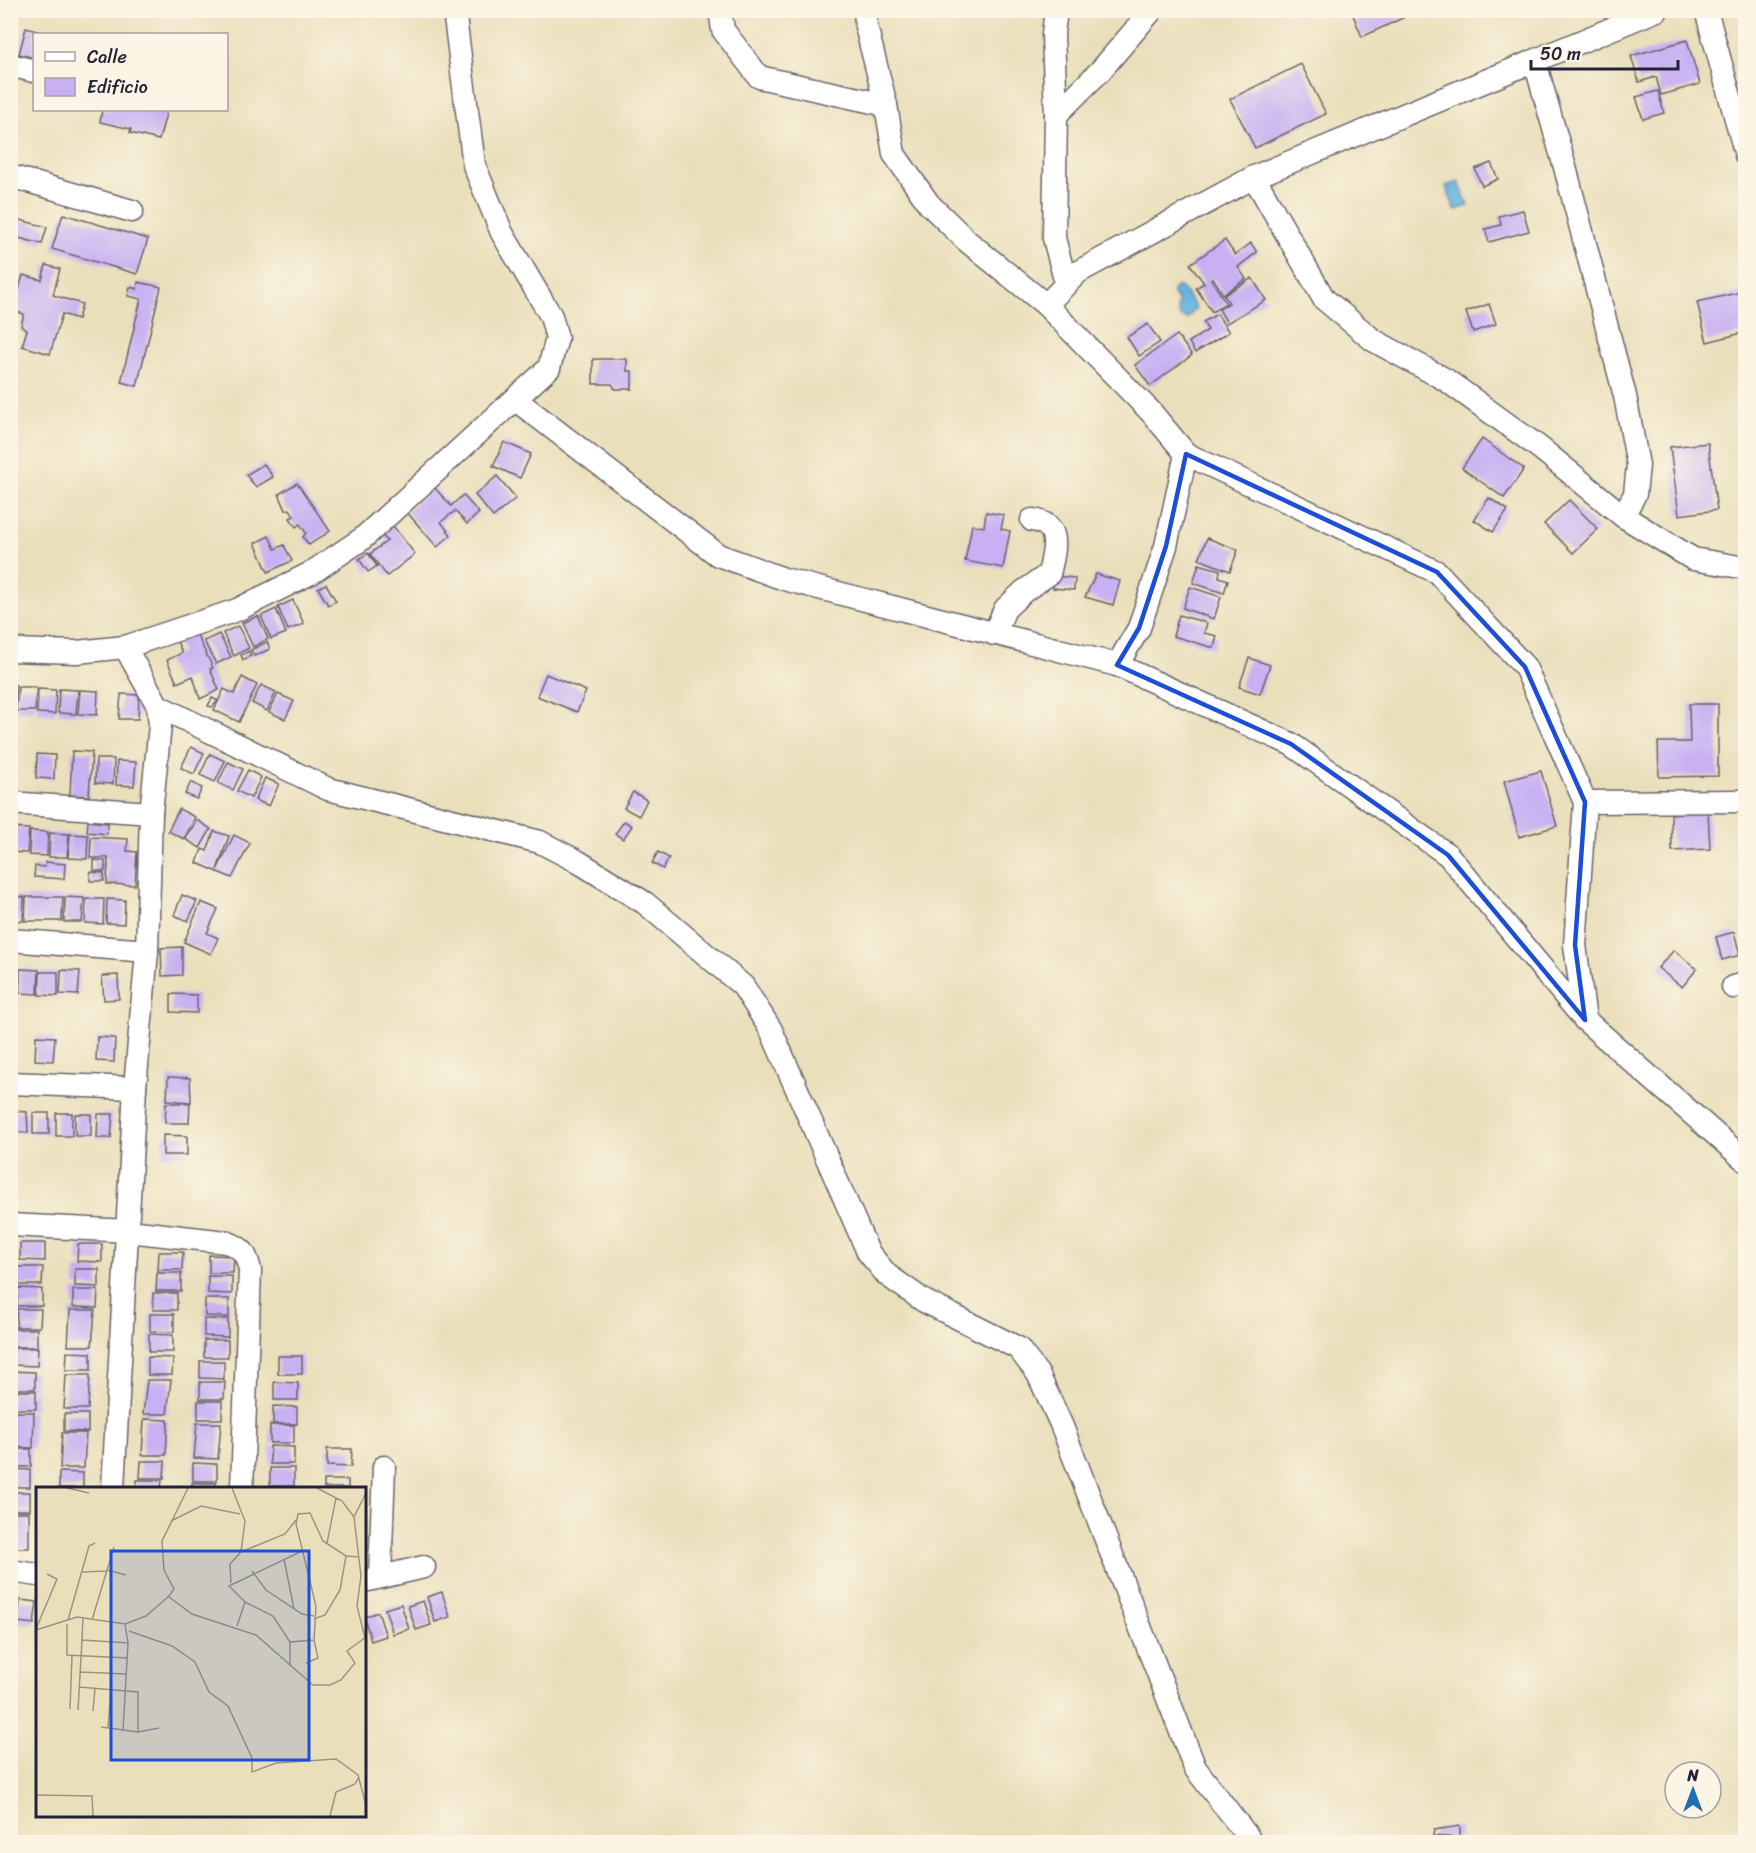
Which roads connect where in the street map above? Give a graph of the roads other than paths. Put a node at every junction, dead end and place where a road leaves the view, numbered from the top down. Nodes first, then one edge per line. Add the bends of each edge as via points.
1 (454, 10) edge
2 (720, 10) edge
3 (866, 10) edge
4 (1056, 10) edge
5 (1152, 10) edge
6 (1657, 10) edge
7 (1706, 10) edge
8 (1534, 62) junction
9 (10, 65) edge
10 (33, 71) edge
11 (886, 105) junction
12 (1056, 115) junction
13 (1746, 155) edge
14 (10, 176) edge
15 (1254, 177) junction
16 (132, 211) dead end
17 (1066, 284) junction
18 (1046, 304) junction
19 (516, 400) junction
20 (1186, 454) junction
21 (1623, 516) junction
22 (1032, 520) dead end
23 (1746, 568) edge
24 (994, 634) junction
25 (124, 647) junction
26 (10, 650) edge
27 (1117, 665) junction
28 (158, 706) junction
29 (1746, 801) edge
30 (10, 802) edge
31 (1586, 802) junction
32 (152, 813) junction
33 (10, 940) edge
34 (147, 951) junction
35 (1585, 1020) junction
36 (10, 1083) edge
37 (135, 1088) junction
38 (1746, 1161) edge
39 (10, 1225) edge
40 (129, 1231) junction
41 (384, 1467) dead end
42 (113, 1487) edge
43 (242, 1487) edge
44 (424, 1567) dead end
45 (10, 1571) edge
46 (36, 1575) edge
47 (372, 1579) edge
48 (1249, 1842) edge

1 - 19 street via 474,165 502,233 551,316 557,338 549,368
2 - 11 street via 723,30 759,77
3 - 11 street via 866,26
4 - 12 street
5 - 12 street
6 - 8 street
7 - 13 street
8 - 15 street
8 - 21 street via 1625,396 1638,465 1635,494
9 - 10 street
11 - 18 street via 894,154 930,204 967,241
12 - 17 street via 1054,238
14 - 16 street
15 - 17 street via 1077,272
15 - 21 street via 1324,299 1373,340 1446,380 1503,421
17 - 18 street
18 - 20 street via 1151,412
19 - 24 street via 718,555 784,579
19 - 25 street via 362,539 311,573 237,610
20 - 27 street via 1166,546 1138,628
20 - 31 street via 1437,572 1525,667
21 - 23 street via 1693,558
22 - 24 street via 1051,528 1056,540 1049,574 1005,609
24 - 27 street
25 - 26 street via 77,652
25 - 28 street
27 - 35 street via 1291,744 1448,855
28 - 32 street via 160,725
28 - 48 street via 328,789 540,842 645,903 743,986 771,1030 868,1252 887,1275 924,1301 1018,1348 1038,1374 1196,1768
29 - 31 street
30 - 32 street
31 - 35 street via 1575,945
32 - 34 street
33 - 34 street
34 - 37 street
35 - 38 street
36 - 37 street
37 - 40 street
39 - 40 street
40 - 42 street
40 - 43 street via 226,1242 247,1254 250,1270
41 - 47 street
44 - 47 street
45 - 46 street

